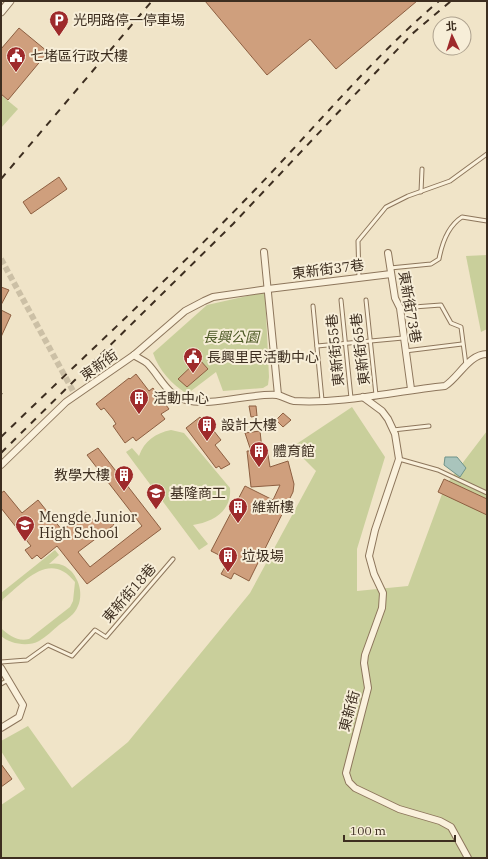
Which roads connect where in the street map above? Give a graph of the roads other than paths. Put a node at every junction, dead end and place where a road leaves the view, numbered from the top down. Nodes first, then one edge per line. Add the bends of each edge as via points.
1 (10, 1) edge
2 (1, 12) edge
3 (487, 154) edge
4 (422, 169) dead end
5 (421, 192) junction
6 (487, 221) edge
7 (264, 252) dead end
8 (388, 253) dead end
9 (391, 271) junction
10 (359, 278) junction
11 (268, 288) junction
12 (341, 300) dead end
13 (366, 300) dead end
14 (313, 306) dead end
15 (400, 308) junction
16 (403, 338) junction
17 (370, 341) junction
18 (345, 344) junction
19 (462, 344) junction
20 (317, 346) junction
21 (405, 351) junction
22 (486, 353) edge
23 (134, 355) junction
24 (466, 365) junction
25 (411, 389) junction
26 (278, 395) junction
27 (376, 395) junction
28 (362, 397) junction
29 (351, 398) junction
30 (322, 400) junction
31 (429, 426) dead end
32 (393, 430) junction
33 (399, 459) junction
34 (1, 465) edge
35 (487, 494) edge
36 (173, 559) dead end
37 (1, 662) edge
38 (1, 668) edge
39 (8, 680) junction
40 (1, 684) edge
41 (1, 728) edge
42 (468, 858) edge

1 - 2 street
3 - 5 lane via 450,181
4 - 5 lane
5 - 10 lane via 386,207 358,241
6 - 9 lane via 462,217 453,223 441,248 439,259 431,264
7 - 11 street
8 - 9 street, 東新街73巷
9 - 10 street, 東新街37巷
9 - 15 street, 東新街73巷 via 395,298
10 - 11 street, 東新街37巷
11 - 23 street, 東新街37巷 via 213,297 204,301 185,311
11 - 26 street
12 - 18 lane, 東新街55巷
13 - 17 lane, 東新街65巷
14 - 20 lane
15 - 16 street, 東新街73巷
15 - 19 lane via 441,305 451,323 461,327
16 - 17 lane
16 - 21 street, 東新街73巷
17 - 18 lane
17 - 27 lane, 東新街65巷
18 - 20 lane
18 - 29 lane, 東新街55巷
19 - 21 lane
19 - 24 lane
20 - 30 lane
21 - 25 street, 東新街73巷
22 - 24 street, 東新街
23 - 26 street, 東新街 via 147,363 160,382 174,395 185,400 199,402
23 - 34 street, 東新街 via 74,393
24 - 25 street, 東新街 via 454,380 445,386
25 - 27 street, 東新街
26 - 30 street, 東新街 via 292,401
27 - 28 street, 東新街
28 - 29 street, 東新街
28 - 32 street, 東新街 via 382,411
29 - 30 street, 東新街
31 - 32 lane
32 - 33 street, 東新街
33 - 35 lane via 438,470
33 - 42 street, 東新街 via 369,556 383,593 382,608 364,655 368,688 346,773 349,782 355,788 398,809 440,821 451,828
36 - 37 lane, 東新街18巷 via 106,637 95,630 72,656 48,645 26,660
38 - 39 street
39 - 40 lane
39 - 41 street via 23,705 19,717

